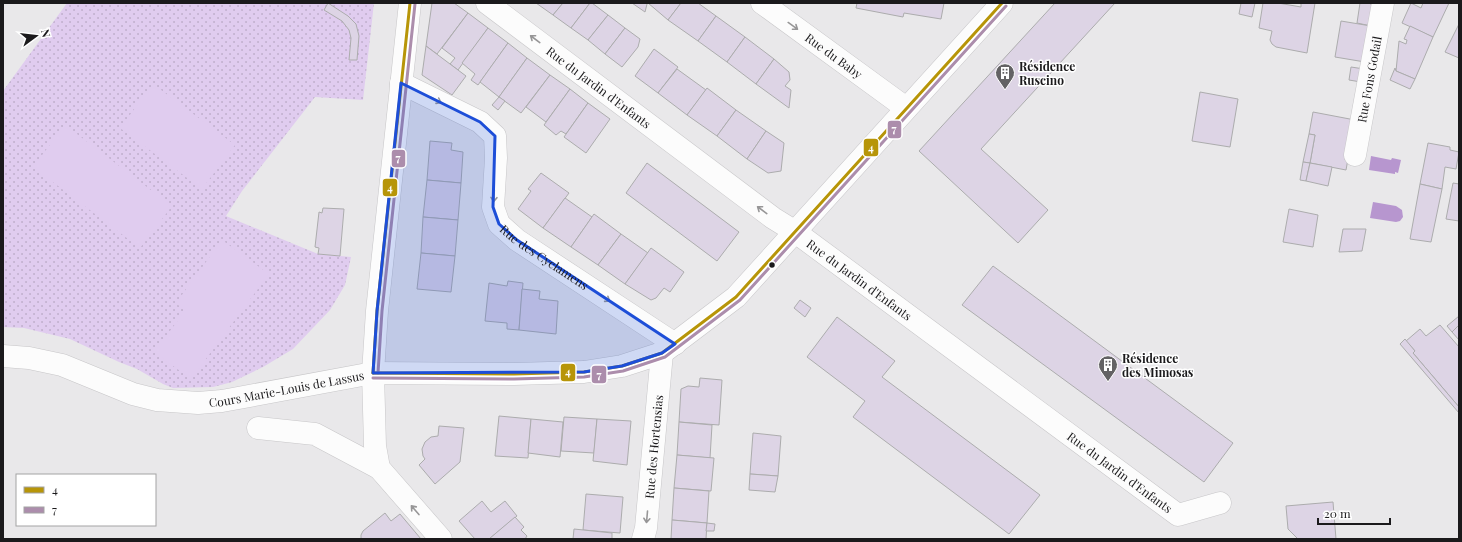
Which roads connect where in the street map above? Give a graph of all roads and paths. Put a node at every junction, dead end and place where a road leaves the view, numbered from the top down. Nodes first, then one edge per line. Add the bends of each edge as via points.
1 (410, 3) edge
2 (487, 3) edge
3 (762, 3) edge
4 (1002, 3) edge
5 (1383, 3) edge
6 (401, 82) junction
7 (906, 108) junction
8 (1355, 155) dead end
9 (794, 231) junction
10 (668, 349) junction
11 (3, 356) edge
12 (373, 373) junction
13 (258, 428) dead end
14 (379, 468) junction
15 (1220, 502) dead end
16 (441, 539) edge
17 (643, 539) edge

1 - 6 street, Cours Marie-Louis de Lassus
9 -> 2 street, Rue du Jardin d'Enfants via 773,218
3 -> 7 street, Rue du Baby
4 - 7 street
5 - 8 street, Rue Fons Godail
6 -> 10 street, Rue des Cyclamens via 480,122 495,136 493,207 499,224 517,240
6 - 12 street, Cours Marie-Louis de Lassus
7 - 9 street
9 - 10 street via 736,297
9 - 15 street, Rue du Jardin d'Enfants via 1178,515
10 - 12 street via 622,366 584,372
10 -> 17 street, Rue des Hortensias
11 - 12 street, Cours Marie-Louis de Lassus via 62,365 133,394 157,400 198,403 222,402
12 - 14 street via 375,446
13 - 14 street via 315,434
16 -> 14 street

